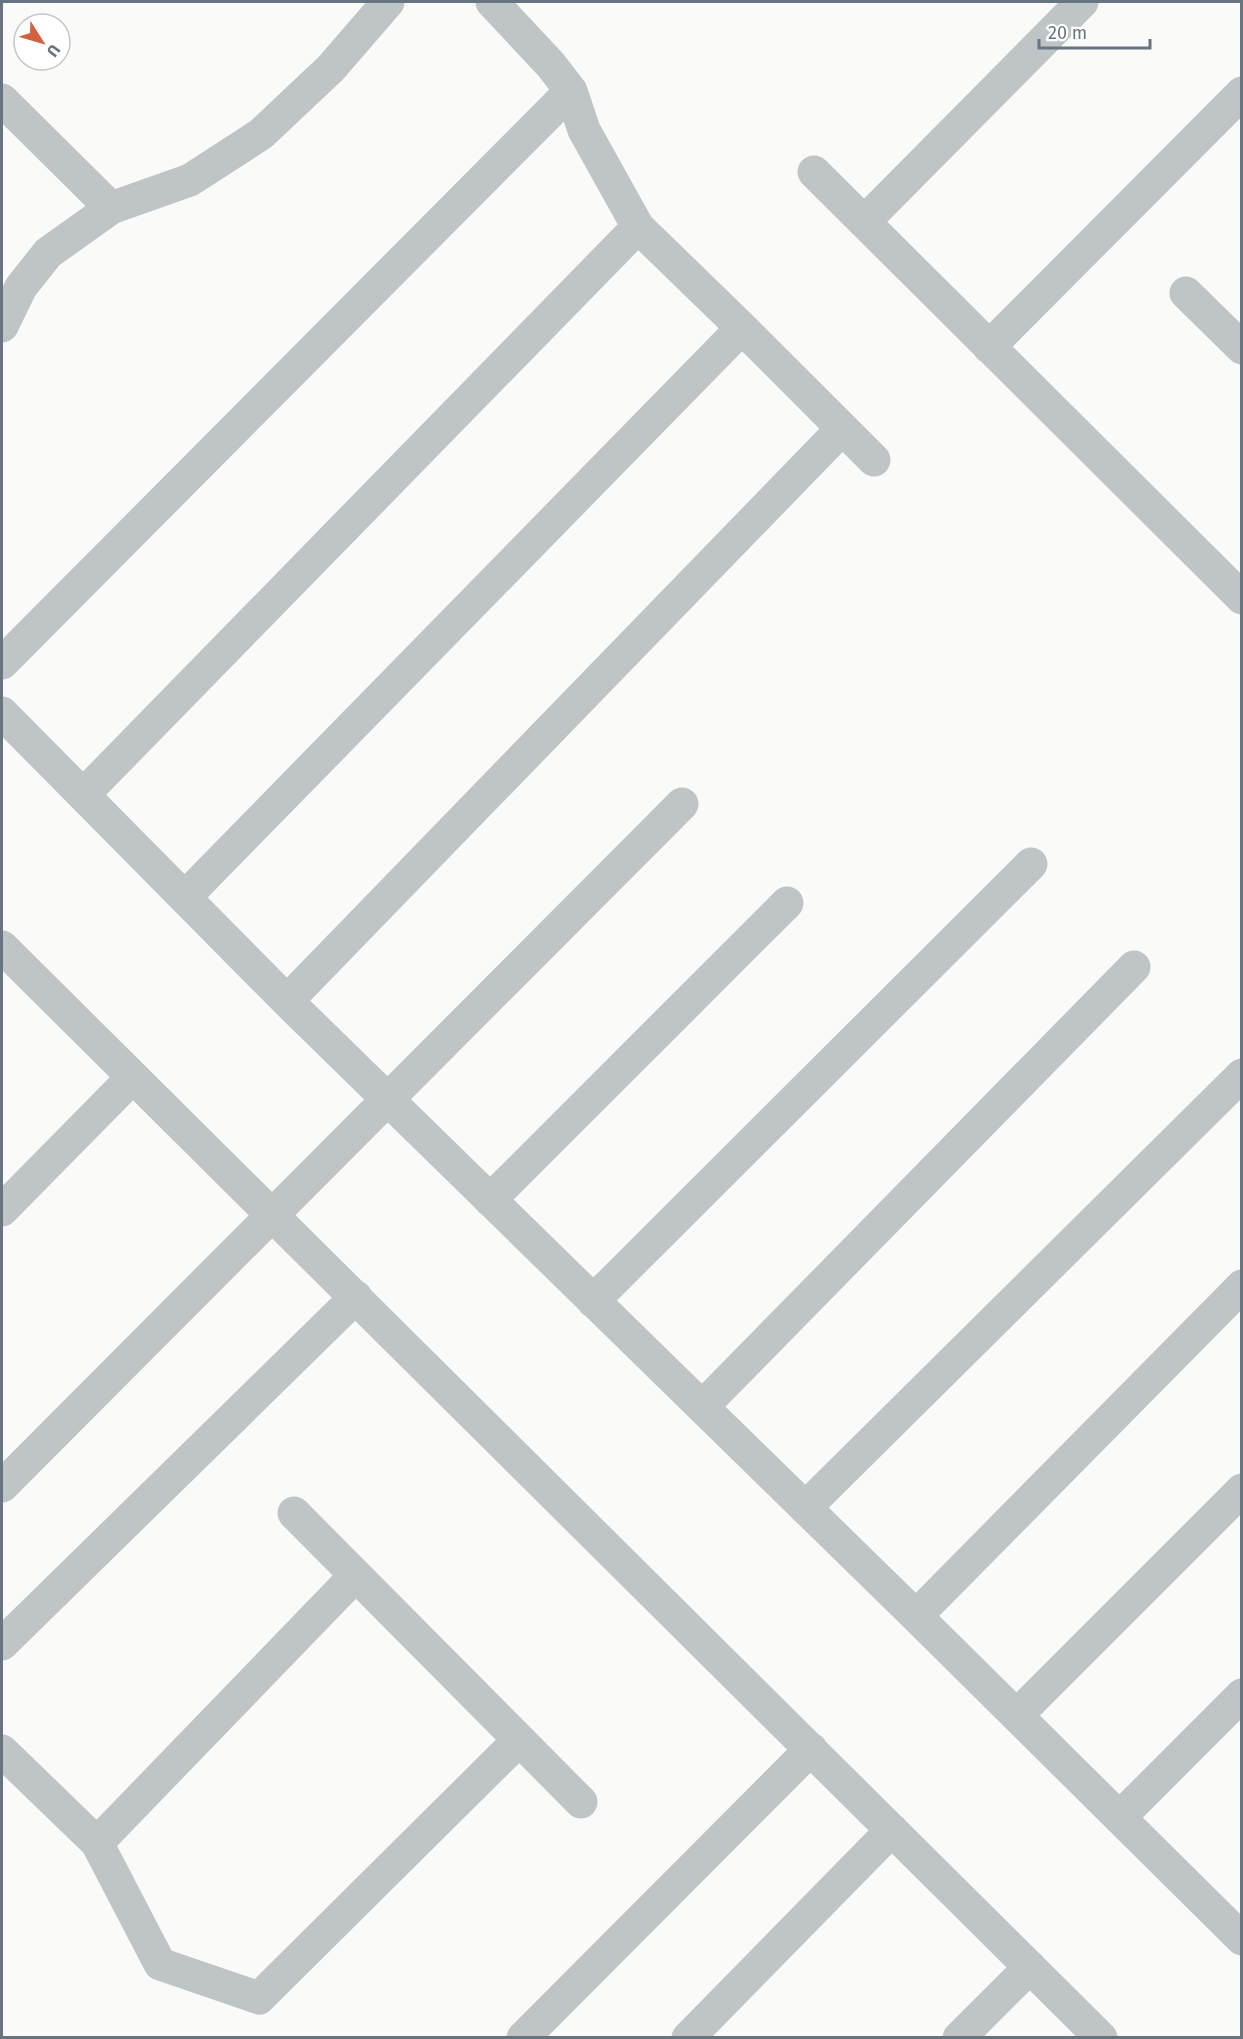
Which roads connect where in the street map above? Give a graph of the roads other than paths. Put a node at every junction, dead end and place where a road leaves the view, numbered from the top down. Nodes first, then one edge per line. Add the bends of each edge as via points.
1 (388, 2) edge
2 (492, 2) edge
3 (1082, 2) edge
4 (571, 91) junction
5 (1242, 93) edge
6 (2, 100) edge
7 (814, 172) dead end
8 (111, 208) junction
9 (864, 222) junction
10 (638, 227) junction
11 (1186, 292) dead end
12 (2, 326) edge
13 (742, 328) junction
14 (989, 347) junction
15 (1241, 347) edge
16 (842, 429) junction
17 (874, 460) dead end
18 (1242, 598) edge
19 (2, 663) edge
20 (2, 713) edge
21 (83, 795) junction
22 (682, 804) dead end
23 (1031, 864) dead end
24 (185, 897) junction
25 (787, 903) dead end
26 (4, 953) edge
27 (1134, 967) dead end
28 (287, 1000) junction
29 (1242, 1076) edge
30 (133, 1077) junction
31 (387, 1099) junction
32 (490, 1200) junction
33 (2, 1210) edge
34 (273, 1215) junction
35 (1242, 1286) edge
36 (356, 1298) junction
37 (593, 1301) junction
38 (702, 1407) junction
39 (2, 1486) edge
40 (1242, 1490) edge
41 (806, 1508) junction
42 (294, 1513) dead end
43 (355, 1576) junction
44 (916, 1616) junction
45 (2, 1644) edge
46 (1242, 1695) edge
47 (1017, 1715) junction
48 (519, 1740) junction
49 (811, 1749) junction
50 (2, 1751) edge
51 (581, 1802) dead end
52 (1120, 1817) junction
53 (892, 1830) junction
54 (97, 1844) junction
55 (1235, 1921) edge
56 (1030, 1967) junction
57 (523, 2037) edge
58 (688, 2037) edge
59 (959, 2037) edge
60 (1101, 2037) edge

1 - 8 street via 331,68 261,134 190,180
2 - 4 street
3 - 9 street
4 - 10 street via 584,130
4 - 19 street
5 - 14 street
6 - 8 street
7 - 9 street
8 - 12 street via 48,253 21,287
9 - 14 street
10 - 13 street
10 - 21 street
11 - 15 street
13 - 16 street
13 - 24 street
14 - 18 street
16 - 17 street
16 - 28 street
20 - 21 street
21 - 24 street
22 - 31 street
23 - 37 street
24 - 28 street
25 - 32 street
26 - 30 street
27 - 38 street
28 - 31 street
29 - 41 street
30 - 33 street
30 - 34 street
31 - 32 street
31 - 34 street
32 - 37 street
34 - 36 street
34 - 39 street
35 - 44 street
36 - 45 street
36 - 49 street
37 - 38 street
38 - 41 street
40 - 47 street
41 - 44 street
42 - 43 street
43 - 48 street
43 - 54 street
44 - 47 street
46 - 52 street
47 - 52 street
48 - 51 street
48 - 54 street via 259,1998 160,1964
49 - 53 street
49 - 57 street
50 - 54 street
52 - 55 street
53 - 56 street
53 - 58 street
56 - 59 street
56 - 60 street

